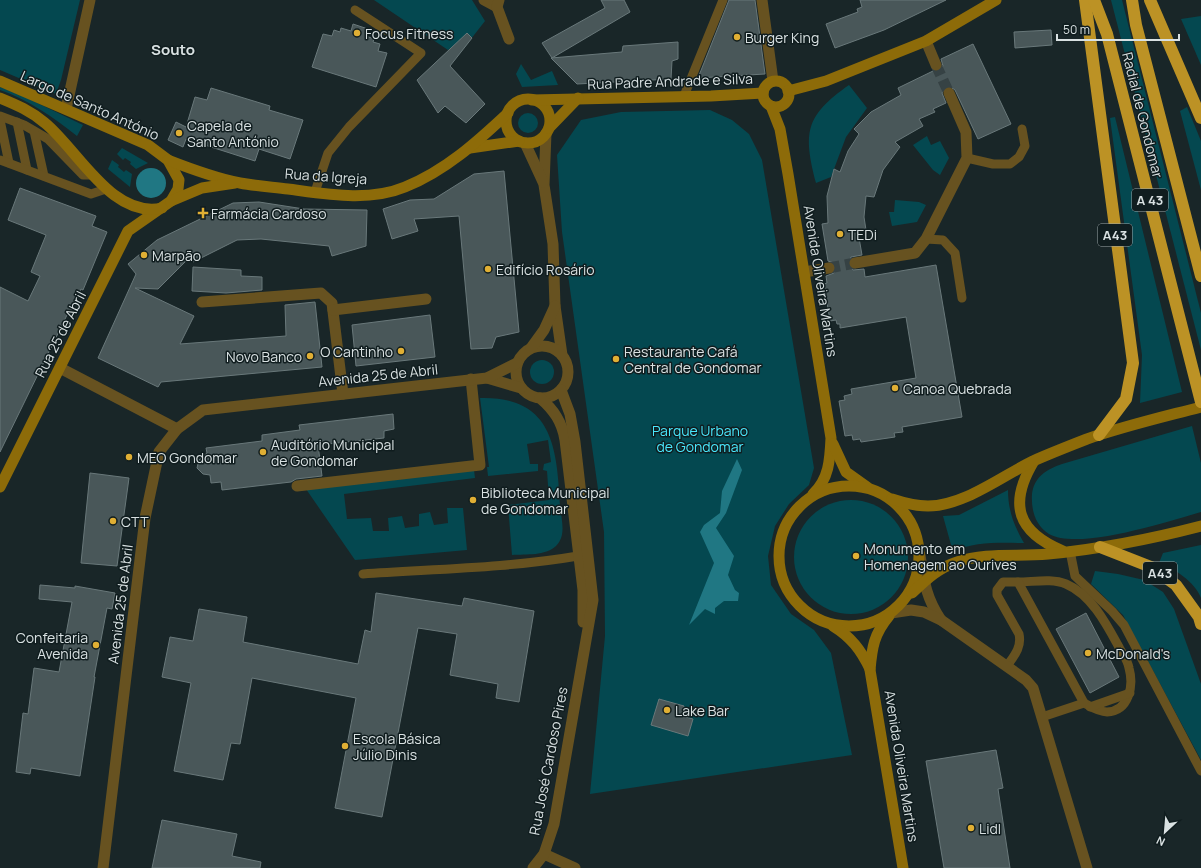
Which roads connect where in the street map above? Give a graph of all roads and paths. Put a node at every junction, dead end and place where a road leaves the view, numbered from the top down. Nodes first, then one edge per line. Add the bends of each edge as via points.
1 (90, 0) edge
2 (484, 0) edge
3 (723, 0) edge
4 (762, 0) edge
5 (996, 0) edge
6 (1085, 0) edge
7 (1094, 0) edge
8 (1132, 0) edge
9 (1150, 0) edge
10 (498, 4) edge
11 (355, 10) dead end
12 (509, 39) dead end
13 (926, 41) junction
14 (936, 65) tunnel mouth
15 (0, 81) edge
16 (773, 81) junction
17 (788, 91) junction
18 (763, 93) junction
19 (949, 93) tunnel mouth
20 (684, 96) junction
21 (0, 98) edge
22 (578, 98) junction
23 (532, 100) junction
24 (776, 106) junction
25 (66, 109) junction
26 (508, 113) junction
27 (0, 116) edge
28 (1201, 118) edge
29 (0, 120) edge
30 (17, 122) junction
31 (1022, 130) dead end
32 (34, 131) junction
33 (548, 131) junction
34 (522, 142) junction
35 (470, 148) junction
36 (967, 158) junction
37 (168, 160) junction
38 (4, 161) edge
39 (28, 170) junction
40 (94, 175) junction
41 (44, 176) junction
42 (240, 183) junction
43 (544, 185) junction
44 (106, 189) junction
45 (315, 192) junction
46 (167, 204) junction
47 (926, 239) junction
48 (855, 263) tunnel mouth
49 (829, 268) tunnel mouth
50 (804, 272) junction
51 (1201, 276) edge
52 (962, 298) dead end
53 (426, 299) dead end
54 (202, 302) dead end
55 (555, 306) junction
56 (333, 310) junction
57 (531, 348) junction
58 (562, 355) junction
59 (517, 363) junction
60 (60, 368) junction
61 (487, 378) junction
62 (471, 379) junction
63 (521, 388) junction
64 (561, 390) junction
65 (343, 394) junction
66 (540, 398) junction
67 (1201, 402) edge
68 (1201, 407) edge
69 (177, 428) junction
70 (1099, 435) junction
71 (831, 438) junction
72 (1034, 461) junction
73 (297, 486) dead end
74 (0, 487) edge
75 (870, 489) junction
76 (890, 498) junction
77 (806, 500) junction
78 (1201, 526) edge
79 (1100, 547) junction
80 (1067, 552) junction
81 (920, 555) junction
82 (578, 556) junction
83 (363, 574) dead end
84 (924, 582) junction
85 (1018, 582) junction
86 (587, 589) junction
87 (907, 597) junction
88 (892, 613) junction
89 (941, 620) junction
90 (829, 624) junction
91 (1201, 624) edge
92 (1007, 666) junction
93 (870, 670) junction
94 (1087, 705) junction
95 (1042, 717) junction
96 (1201, 771) edge
97 (544, 854) junction
98 (103, 868) edge
99 (533, 868) edge
100 (575, 868) edge
101 (903, 868) edge
102 (1087, 868) edge

1 - 25 street
2 - 10 street
3 - 20 lane
4 - 16 street
5 - 13 main road
6 - 70 highway, A43 via 1133,363 1126,399
7 - 67 highway, Radial de Gondomar / A 43 via 1107,34
8 - 51 highway, Radial de Gondomar / A 43 via 1136,25
9 - 28 highway
10 - 12 street
11 - 45 lane via 421,53 349,127 328,153
13 - 14 street
13 - 17 main road via 826,81
15 - 25 main road, Largo de Santo António
16 - 17 main road via 782,83
16 - 18 main road via 766,85
17 - 24 main road via 788,98
18 - 20 main road, Rua Padre Andrade e Silva
18 - 24 main road via 764,101
19 - 36 street via 966,132
20 - 22 main road, Rua Padre Andrade e Silva
21 - 40 main road, Largo de Santo António via 27,109 47,124
22 - 23 main road, Rua Padre Andrade e Silva
22 - 33 main road, Rua Padre Andrade e Silva
23 - 26 main road via 520,101
23 - 33 main road via 539,103 548,113
24 - 50 main road, Avenida Oliveira Martins
25 - 37 main road, Largo de Santo António via 148,145
26 - 34 main road via 506,120 509,132
26 - 35 main road, Rua da Igreja
27 - 30 lane
29 - 38 lane
30 - 32 lane
30 - 39 lane
31 - 36 lane via 1025,146 1019,157 1010,164 993,164
32 - 40 lane via 48,139 83,175
32 - 41 lane
33 - 34 main road via 537,141
33 - 43 street
34 - 35 main road, Rua da Igreja
34 - 43 street
35 - 45 main road, Rua da Igreja via 404,188 366,195
36 - 47 street
37 - 42 main road, Rua da Igreja
37 - 46 main road, Largo de Santo António via 179,180 178,189
38 - 39 lane
39 - 41 lane
40 - 44 main road, Largo de Santo António
41 - 44 lane via 91,194
42 - 45 main road, Rua da Igreja
42 - 46 main road, Rua da Igreja via 202,188
43 - 55 street via 553,244
44 - 46 main road, Largo de Santo António via 130,205 154,210
46 - 60 main road, Rua 25 de Abril via 128,231
47 - 48 street via 915,252
47 - 52 lane via 944,240 955,253
49 - 50 street
50 - 71 main road, Avenida Oliveira Martins
53 - 56 street
54 - 56 street via 321,293 332,303
55 - 57 street via 544,330
55 - 58 street
56 - 65 street
57 - 58 street via 548,346
57 - 59 street
58 - 64 street via 568,369 568,377
59 - 61 street, Avenida 25 de Abril
59 - 63 street via 516,372
60 - 69 street
60 - 74 main road, Rua 25 de Abril
61 - 62 street, Avenida 25 de Abril
61 - 63 street, Avenida 25 de Abril
62 - 65 street, Avenida 25 de Abril
62 - 73 street via 480,466
63 - 66 street via 526,393
64 - 66 street via 555,395
64 - 86 street, Rua José Cardoso Pires via 570,414 575,442
65 - 69 street, Avenida 25 de Abril via 203,410
66 - 82 street, Rua José Cardoso Pires via 552,408 563,429
68 - 70 main road
69 - 98 street, Avenida 25 de Abril via 159,452 145,518
70 - 72 main road
71 - 75 main road, Avenida Oliveira Martins via 846,472
71 - 77 main road, Avenida Oliveira Martins via 827,474 819,488
72 - 76 main road via 966,496 945,503 928,506
72 - 80 main road via 1023,478 1018,501 1023,518 1032,533 1048,545
75 - 76 main road
75 - 77 main road via 848,486 833,488
76 - 81 main road via 906,514 916,533
77 - 90 main road via 791,516 782,536 779,558 783,579 793,599 809,614
78 - 79 main road
79 - 80 main road
79 - 91 highway, A43 via 1151,567 1176,585 1199,616
80 - 84 main road via 981,556 936,571
80 - 96 lane via 1075,576 1124,625
81 - 84 street
81 - 87 main road via 917,577
82 - 83 lane
82 - 86 street, Rua José Cardoso Pires
84 - 87 main road
84 - 89 street via 933,608
85 - 92 lane via 1003,582 997,590 997,595 1020,640
85 - 94 lane
85 - 94 lane via 1055,581 1066,584 1102,615 1130,668 1130,693 1122,706 1114,711 1105,712
86 - 97 street, Rua José Cardoso Pires via 582,655 554,824
87 - 88 main road
88 - 89 street via 910,610 924,612
88 - 90 main road via 872,623 850,627
88 - 93 main road, Avenida Oliveira Martins via 878,629 871,650
89 - 92 street
90 - 93 main road, Avenida Oliveira Martins via 847,635 861,650
92 - 95 street via 1033,688
93 - 101 main road, Avenida Oliveira Martins
94 - 95 lane
95 - 102 street
97 - 99 street, Rua José Cardoso Pires
97 - 100 street

